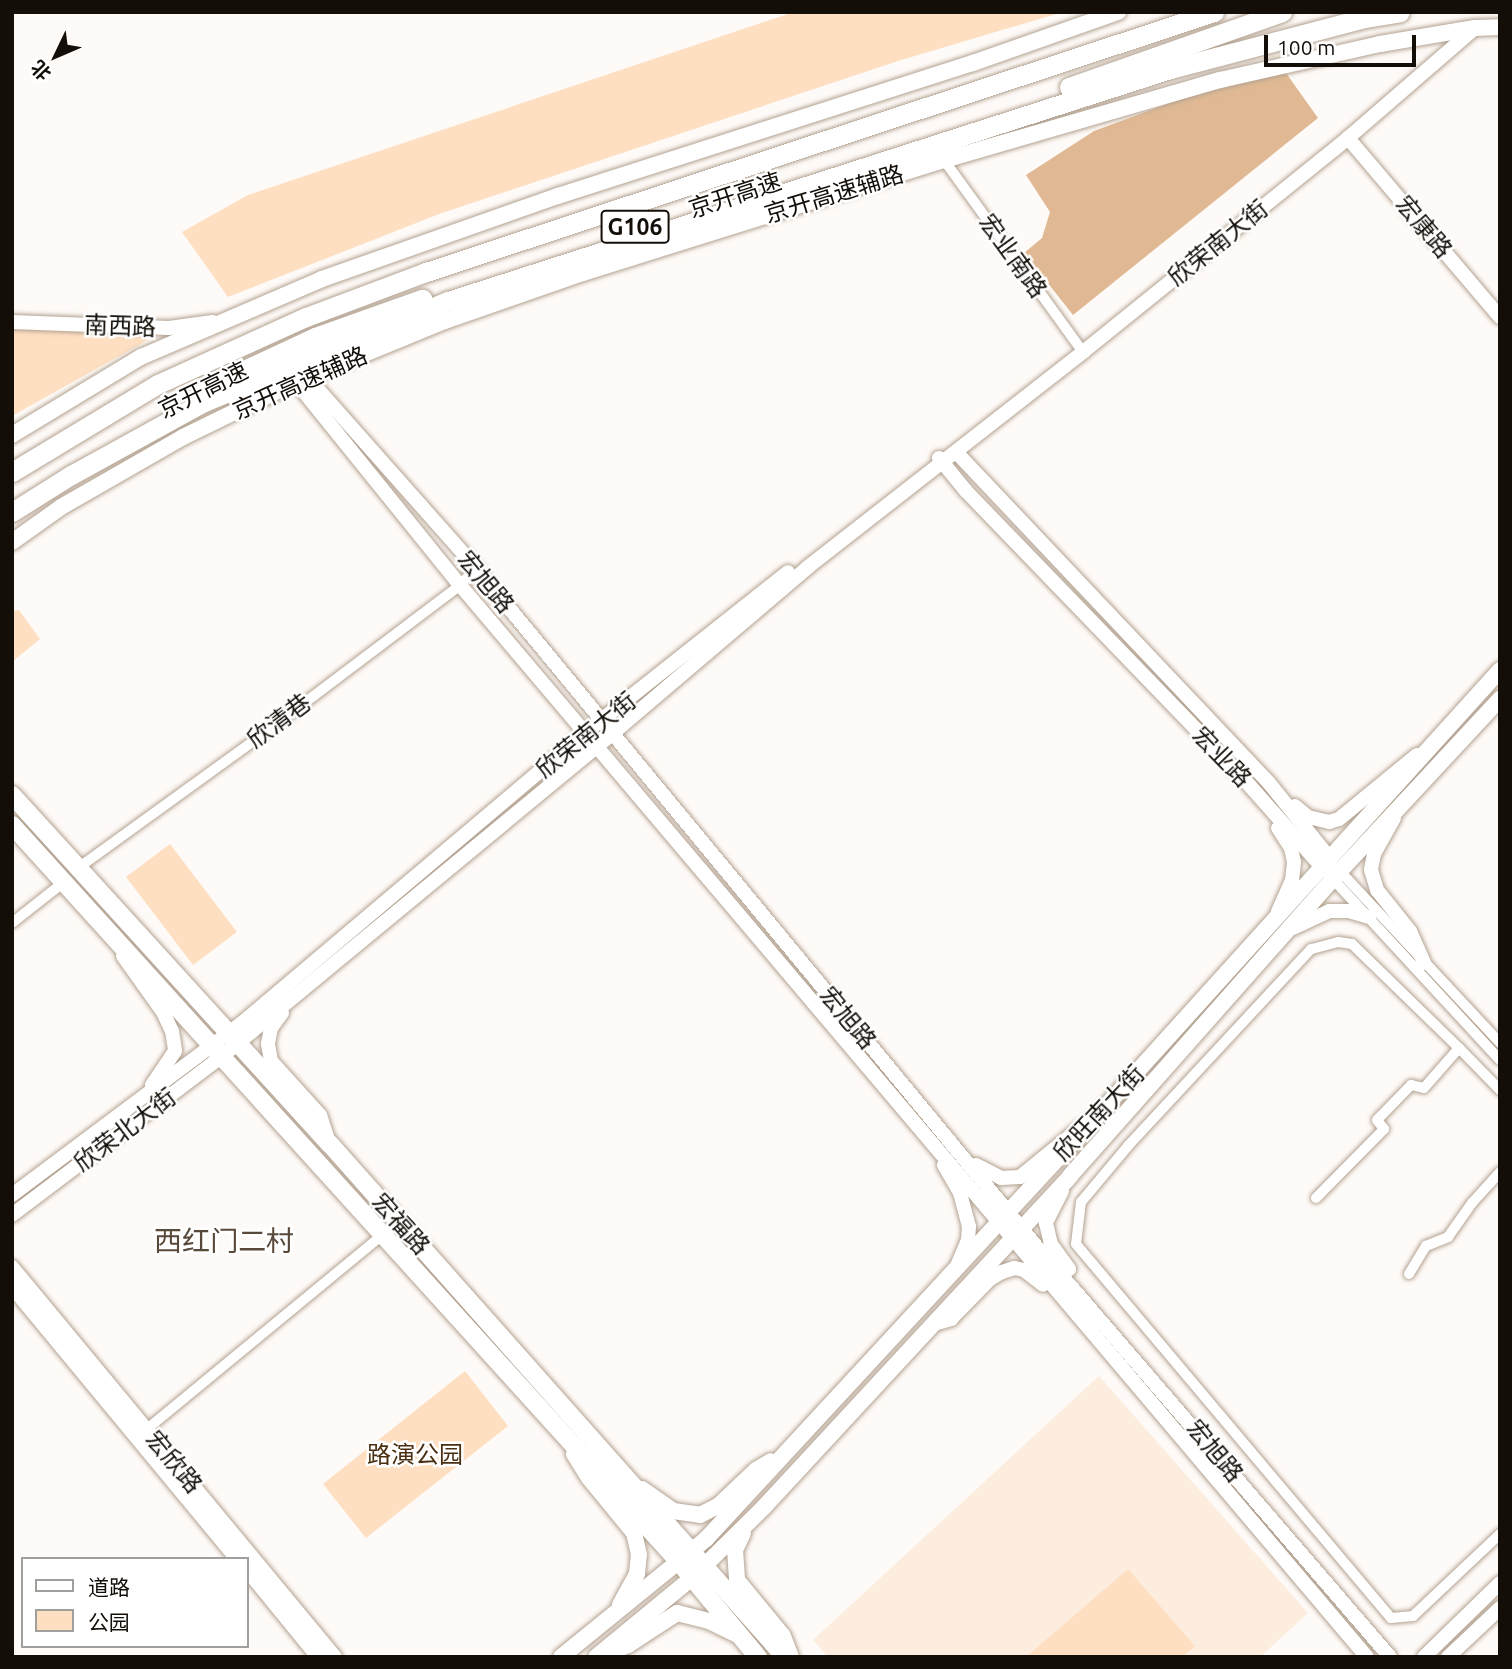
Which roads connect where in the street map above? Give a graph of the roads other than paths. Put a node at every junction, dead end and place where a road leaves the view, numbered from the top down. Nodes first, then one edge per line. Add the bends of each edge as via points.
1 (1118, 12) edge
2 (1174, 12) edge
3 (1214, 12) edge
4 (1282, 12) edge
5 (1337, 12) edge
6 (1400, 12) edge
7 (1475, 27) junction
8 (1500, 27) edge
9 (1170, 69) junction
10 (1035, 73) junction
11 (1348, 138) junction
12 (944, 160) junction
13 (1500, 317) edge
14 (226, 320) junction
15 (12, 322) edge
16 (1083, 352) junction
17 (302, 380) junction
18 (12, 435) edge
19 (957, 453) junction
20 (941, 461) junction
21 (12, 472) edge
22 (12, 499) edge
23 (12, 512) edge
24 (12, 542) edge
25 (476, 568) junction
26 (460, 585) junction
27 (1500, 670) edge
28 (1500, 699) edge
29 (601, 721) junction
30 (585, 733) junction
31 (612, 734) junction
32 (1433, 743) junction
33 (596, 746) junction
34 (1243, 778) junction
35 (1269, 783) junction
36 (12, 795) edge
37 (1398, 809) junction
38 (12, 825) edge
39 (1324, 861) junction
40 (78, 869) junction
41 (1336, 875) junction
42 (64, 882) junction
43 (1369, 917) junction
44 (1275, 920) junction
45 (12, 923) edge
46 (107, 931) junction
47 (1286, 933) junction
48 (1424, 968) junction
49 (292, 999) junction
50 (232, 1039) junction
51 (1500, 1043) edge
52 (1459, 1048) junction
53 (216, 1052) junction
54 (1500, 1060) edge
55 (1500, 1090) edge
56 (143, 1097) junction
57 (1097, 1116) junction
58 (330, 1144) junction
59 (946, 1148) junction
60 (1500, 1172) edge
61 (1070, 1176) junction
62 (12, 1195) edge
63 (1316, 1198) dead end
64 (12, 1215) edge
65 (1003, 1215) junction
66 (1017, 1233) junction
67 (382, 1235) junction
68 (957, 1264) junction
69 (12, 1267) edge
70 (1409, 1274) dead end
71 (12, 1287) edge
72 (1075, 1315) junction
73 (1101, 1320) junction
74 (934, 1324) junction
75 (147, 1429) junction
76 (560, 1431) junction
77 (788, 1450) junction
78 (622, 1473) junction
79 (764, 1507) junction
80 (1500, 1534) edge
81 (235, 1557) edge
82 (686, 1557) junction
83 (705, 1565) junction
84 (248, 1571) edge
85 (692, 1578) junction
86 (1500, 1583) edge
87 (1487, 1596) junction
88 (1499, 1609) edge
89 (613, 1616) junction
90 (742, 1638) junction
91 (318, 1657) edge
92 (335, 1657) edge
93 (561, 1657) edge
94 (598, 1657) edge
95 (758, 1657) edge
96 (785, 1657) edge
97 (791, 1657) edge
98 (1367, 1657) edge
99 (1390, 1657) edge
100 (1424, 1657) edge
101 (1448, 1657) edge

1 - 14 main road via 973,64 414,245
2 - 10 highway
3 - 10 highway, 京开高速 / G106
4 - 22 highway, 京开高速 / G106 via 1127,68 576,246 316,337 168,406
5 - 9 highway
6 - 9 highway
7 - 8 main road, 京开高速辅路
7 - 11 street, 欣荣南大街
7 - 12 main road, 京开高速辅路 via 1220,80
9 - 23 highway via 448,301 204,402
10 - 21 highway, 京开高速 / G106 via 452,263 306,317 158,384
11 - 13 street, 宏康路
11 - 16 street, 欣荣南大街
12 - 16 street, 宏业南路
12 - 17 main road, 京开高速辅路 via 546,286 445,321
14 - 15 street, 南西路 via 169,328
14 - 18 main road via 141,357
16 - 19 street, 欣荣南大街
17 - 24 main road, 京开高速辅路 via 122,469
17 - 25 street, 宏旭路
17 - 26 street, 宏旭路
19 - 20 street, 欣荣南大街
19 - 35 street, 宏业路
20 - 29 street, 欣荣南大街 via 827,540
20 - 31 street, 欣荣南大街
20 - 34 street, 宏业路
25 - 26 street, 欣清巷
25 - 29 street, 宏旭路
26 - 30 street, 宏旭路
26 - 40 street, 欣清巷
27 - 32 main road, 欣旺南大街
28 - 37 main road, 欣旺南大街
29 - 30 street, 欣荣南大街
29 - 31 street, 宏旭路
30 - 33 street, 宏旭路
30 - 50 street, 欣荣南大街
31 - 33 street, 欣荣南大街
31 - 59 street, 宏旭路
32 - 35 street via 1350,811 1329,822 1308,817
32 - 39 main road, 欣旺南大街
33 - 49 street, 欣荣南大街
33 - 59 street, 宏旭路
34 - 39 street, 宏业路
34 - 44 street via 1291,848 1292,880
35 - 39 street, 宏业路
36 - 40 main road, 宏福路
37 - 41 main road, 欣旺南大街
37 - 48 street via 1374,854 1371,870 1377,890 1410,930
38 - 42 main road, 宏福路
39 - 41 street, 宏业路
39 - 44 main road, 欣旺南大街
40 - 50 main road, 宏福路
41 - 43 street, 宏业路
41 - 47 main road, 欣旺南大街
41 - 48 street, 宏业路
42 - 45 street
42 - 46 main road, 宏福路
43 - 47 street via 1329,911
43 - 48 street, 宏业路
44 - 57 main road, 欣旺南大街
46 - 53 main road, 宏福路
46 - 56 street via 172,1031 175,1051
47 - 61 main road, 欣旺南大街
48 - 51 street, 宏业路
48 - 54 street, 宏业路
49 - 50 street, 欣荣南大街
49 - 58 street via 271,1028 271,1061 320,1115
50 - 53 street, 欣荣北大街
50 - 58 main road, 宏福路
52 - 55 street
52 - 63 street via 1424,1088 1411,1085 1377,1120 1384,1129
52 - 80 street via 1352,944 1311,948 1082,1202 1076,1244 1391,1618 1413,1616
53 - 56 street, 欣荣北大街
53 - 64 street, 欣荣北大街
53 - 67 main road, 宏福路
56 - 62 street, 欣荣北大街
57 - 59 street via 1020,1177 1001,1178 982,1171
57 - 65 main road, 欣旺南大街
58 - 78 main road, 宏福路
59 - 65 street, 宏旭路
59 - 68 street via 943,1164 961,1193 970,1226
60 - 70 street via 1448,1237 1426,1246
61 - 66 main road, 欣旺南大街
61 - 73 street via 1046,1223 1051,1244 1083,1286
65 - 66 street, 宏旭路
65 - 68 main road, 欣旺南大街
66 - 72 street, 宏旭路
66 - 73 street, 宏旭路
66 - 74 main road, 欣旺南大街
67 - 75 street
67 - 76 main road, 宏福路
68 - 77 main road, 欣旺南大街
69 - 75 street, 宏欣路
71 - 81 street, 宏欣路
72 - 74 street via 1034,1276 1014,1268 990,1279 951,1319
72 - 98 street, 宏旭路
73 - 99 street, 宏旭路
74 - 79 main road, 欣旺南大街
75 - 92 street, 宏欣路
76 - 82 main road, 宏福路
76 - 89 main road via 589,1478 634,1533 637,1574
77 - 78 main road via 755,1470 718,1506 700,1515 673,1511
77 - 82 main road, 欣旺南大街
78 - 82 main road, 宏福路
79 - 83 main road, 欣旺南大街
79 - 97 main road via 739,1541 735,1567 744,1591 783,1636
82 - 83 main road, 宏福路
82 - 85 main road, 宏福路
82 - 89 main road, 欣旺南大街
83 - 85 main road, 欣旺南大街
83 - 96 main road, 宏福路
84 - 91 street
85 - 90 main road, 宏福路
85 - 94 main road, 欣旺南大街
86 - 87 street
87 - 88 street via 1488,1608
87 - 100 street
88 - 101 street
89 - 93 main road, 欣旺南大街
90 - 94 main road via 709,1620 677,1613 628,1645
90 - 95 main road, 宏福路

